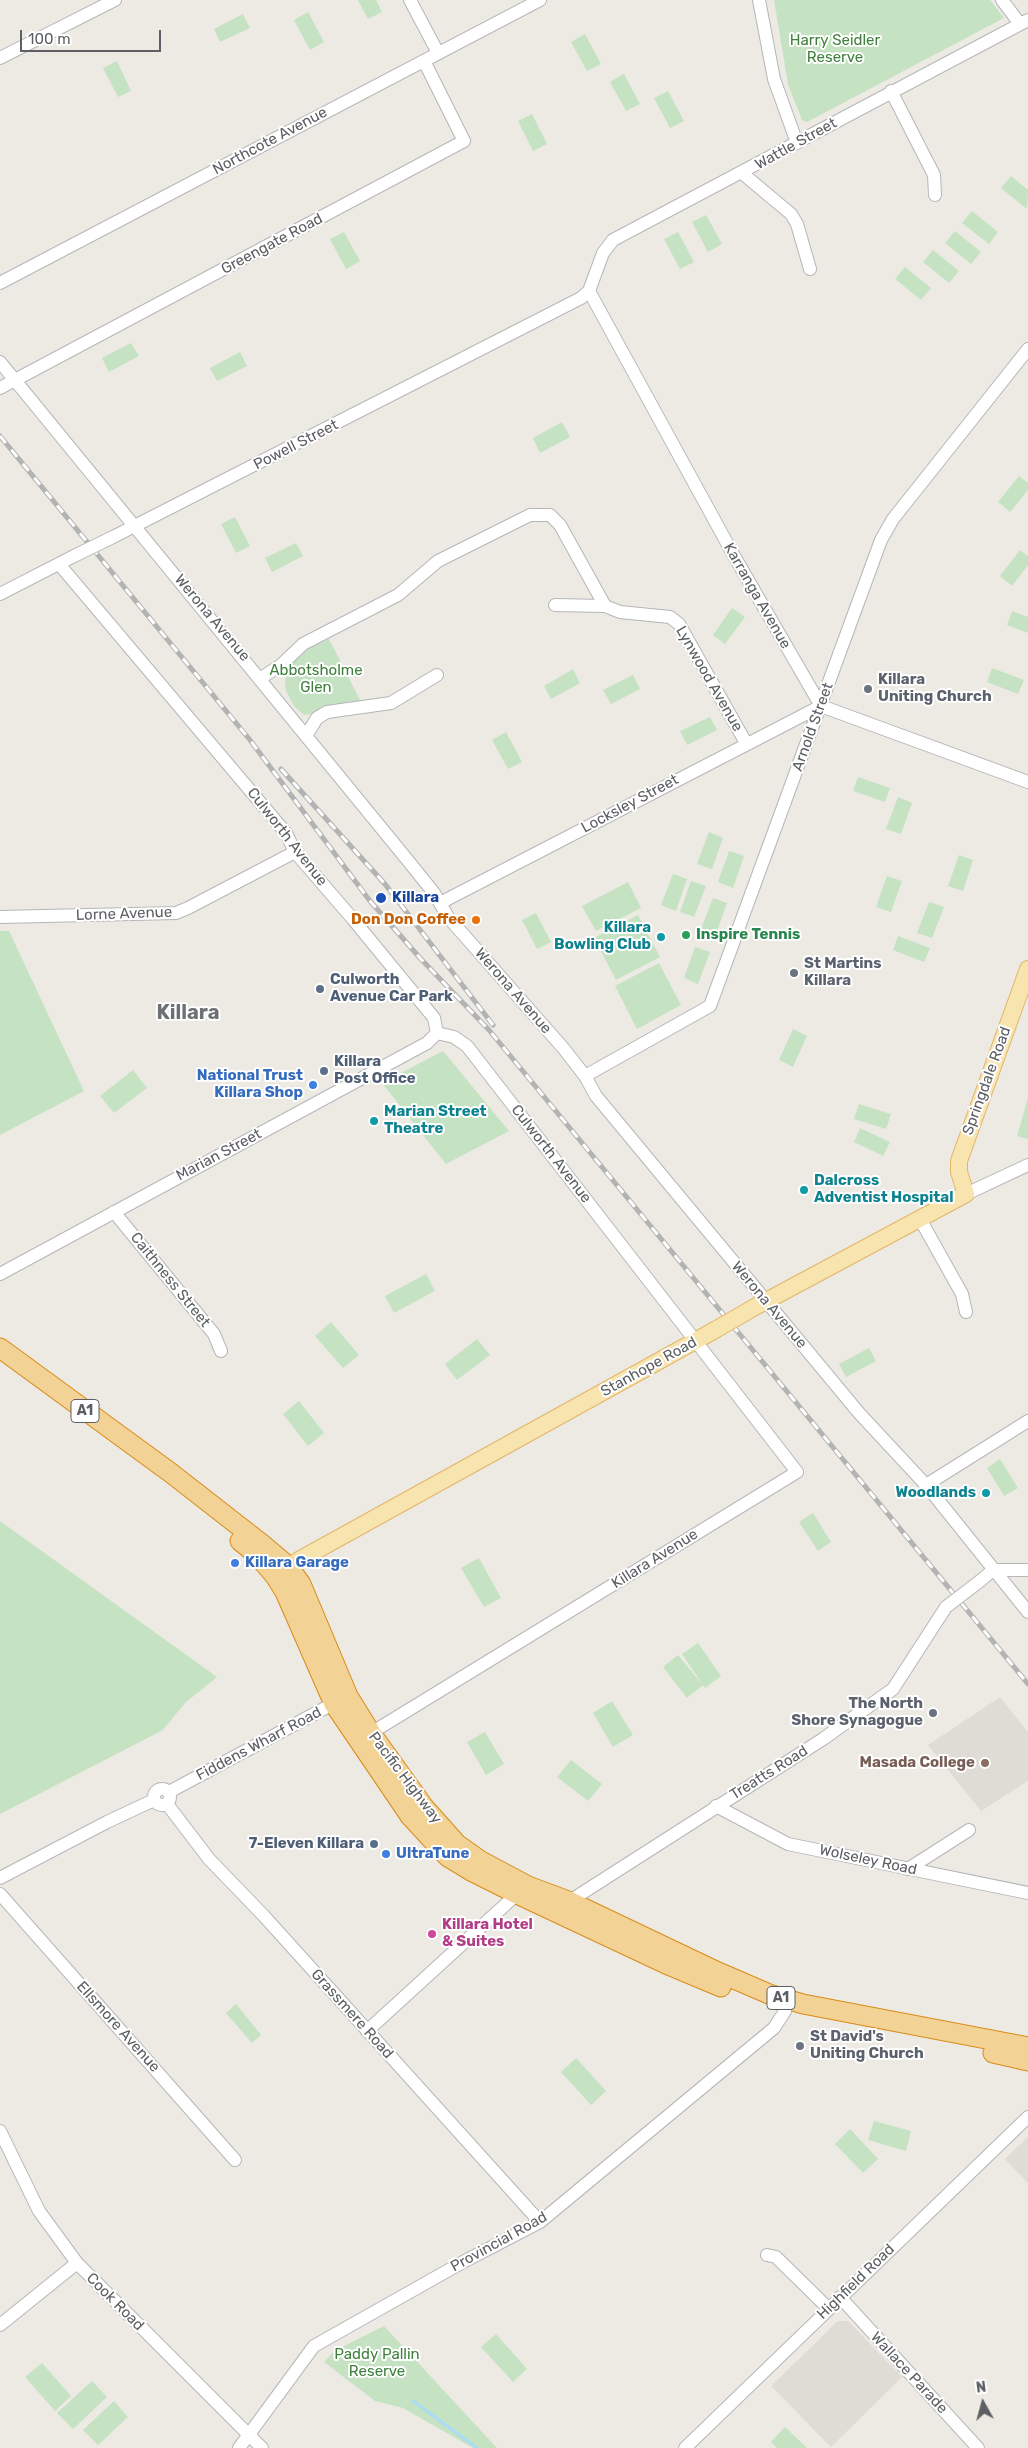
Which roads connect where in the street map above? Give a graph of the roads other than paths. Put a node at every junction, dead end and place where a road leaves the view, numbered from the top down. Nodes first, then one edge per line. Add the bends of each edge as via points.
1 (115, 0) edge
2 (410, 0) edge
3 (540, 0) edge
4 (760, 0) edge
5 (1002, 0) edge
6 (1024, 22) edge
7 (438, 53) junction
8 (0, 58) edge
9 (424, 61) junction
10 (891, 92) junction
11 (797, 143) junction
12 (742, 173) junction
13 (935, 195) dead end
14 (810, 269) dead end
15 (0, 283) edge
16 (589, 291) junction
17 (1028, 349) edge
18 (0, 362) edge
19 (15, 380) junction
20 (0, 388) edge
21 (135, 526) junction
22 (59, 564) junction
23 (0, 594) edge
24 (555, 605) dead end
25 (605, 606) junction
26 (438, 675) dead end
27 (261, 678) junction
28 (820, 706) junction
29 (306, 736) junction
30 (746, 743) junction
31 (1028, 782) edge
32 (295, 852) junction
33 (440, 903) junction
34 (0, 916) edge
35 (1028, 969) edge
36 (436, 1033) junction
37 (585, 1076) junction
38 (1028, 1165) edge
39 (966, 1194) junction
40 (114, 1212) junction
41 (920, 1219) junction
42 (0, 1274) edge
43 (760, 1305) junction
44 (966, 1312) dead end
45 (697, 1340) junction
46 (0, 1348) edge
47 (221, 1351) dead end
48 (0, 1364) edge
49 (1028, 1421) edge
50 (926, 1485) junction
51 (993, 1570) junction
52 (1028, 1570) edge
53 (282, 1571) junction
54 (1028, 1612) edge
55 (341, 1700) junction
56 (371, 1733) junction
57 (163, 1799) junction
58 (716, 1806) junction
59 (969, 1830) dead end
60 (908, 1869) junction
61 (0, 1878) edge
62 (1028, 1893) edge
63 (0, 1894) edge
64 (517, 1894) junction
65 (567, 1909) junction
66 (784, 2011) junction
67 (367, 2031) junction
68 (1028, 2047) edge
69 (1028, 2060) edge
70 (1028, 2117) edge
71 (0, 2131) edge
72 (235, 2160) dead end
73 (540, 2222) junction
74 (767, 2255) dead end
75 (77, 2263) junction
76 (840, 2297) junction
77 (829, 2308) junction
78 (0, 2325) edge
79 (250, 2434) junction
80 (239, 2448) edge
81 (262, 2448) edge
82 (684, 2448) edge
83 (978, 2448) edge

1 - 8 street
2 - 7 street
3 - 7 street, Northcote Avenue
4 - 11 street via 774,79
5 - 6 street
6 - 10 street, Wattle Street
7 - 9 street, Northcote Avenue
9 - 15 street, Northcote Avenue
9 - 19 street, Greengate Road via 464,141
10 - 11 street, Wattle Street
10 - 13 street via 934,175
11 - 12 street, Wattle Street
12 - 14 street via 791,214 798,224
12 - 16 street, Wattle Street via 614,240 603,253
16 - 21 street, Powell Street via 428,378
16 - 28 street, Karranga Avenue
17 - 28 street, Arnold Street via 893,518 881,540
18 - 19 street, Werona Avenue
19 - 20 street, Greengate Road
19 - 21 street, Werona Avenue
21 - 22 street, Powell Street, bridge
21 - 27 street, Werona Avenue
22 - 23 street, Powell Street
22 - 32 street, Culworth Avenue via 286,833
24 - 25 street, Lynwood Avenue
25 - 27 street via 556,520 550,515 530,515 438,561 398,595 303,644
25 - 30 street, Lynwood Avenue via 620,612 670,617 679,624
26 - 29 street via 391,703 327,712 317,718
27 - 29 street, Werona Avenue
28 - 30 street, Locksley Street
28 - 31 street
28 - 37 street, Arnold Street via 710,1006
29 - 33 street, Werona Avenue via 406,856
30 - 33 street, Locksley Street
32 - 34 street, Lorne Avenue via 176,912
32 - 36 street, Culworth Avenue via 434,1018
33 - 37 street, Werona Avenue via 448,917
35 - 39 main road, Springdale Road via 959,1161
36 - 40 street, Marian Street via 419,1048
36 - 45 street, Culworth Avenue via 454,1037 467,1046
37 - 43 street, Werona Avenue via 596,1096
38 - 39 street, Stanhope Road
39 - 41 main road, Stanhope Road
40 - 42 street, Marian Street
40 - 47 street, Caithness Street via 214,1334
41 - 43 main road, Stanhope Road
41 - 44 street via 962,1294
43 - 45 main road, Stanhope Road, bridge
43 - 50 street, Werona Avenue
45 - 53 main road, Stanhope Road
45 - 56 street, Killara Avenue via 797,1472
46 - 53 highway, Pacific Highway / A1 via 267,1547
48 - 53 highway, Pacific Highway / A1 via 163,1480
49 - 50 street
50 - 51 street, Werona Avenue
51 - 52 street
51 - 54 street, Werona Avenue
51 - 58 street, Treatts Road, bridge via 946,1607 892,1689 823,1739
53 - 55 highway, Pacific Highway / A1 via 301,1584
55 - 56 highway, Pacific Highway / A1
55 - 57 street, Fiddens Wharf Road
55 - 64 highway, Pacific Highway / A1 via 410,1816 428,1837 448,1857
56 - 65 highway, Pacific Highway / A1 via 424,1807 457,1844 480,1861
57 - 61 street, Fiddens Wharf Road via 107,1822
57 - 67 street, Grassmere Road via 209,1859
58 - 60 street, Wolseley Road via 788,1844
58 - 65 street, Treatts Road via 576,1897
59 - 60 street
60 - 62 street, Wolseley Road
63 - 72 street, Ellsmore Avenue
64 - 65 highway, Pacific Highway / A1
64 - 67 street
65 - 66 highway, Pacific Highway / A1 via 666,1964
65 - 68 highway, Pacific Highway / A1 via 769,1994 803,2004
66 - 69 highway, Pacific Highway / A1
66 - 73 street, Provincial Road via 774,2028
67 - 73 street, Grassmere Road
70 - 76 street, Highfield Road
71 - 75 street, Cook Road via 39,2210
73 - 79 street, Provincial Road via 314,2346
74 - 77 street via 776,2256
75 - 78 street
75 - 79 street, Cook Road
76 - 77 street, Highfield Road
76 - 83 street, Wallace Parade
77 - 82 street, Highfield Road
79 - 80 street, Provincial Road
79 - 81 street, Cook Road

